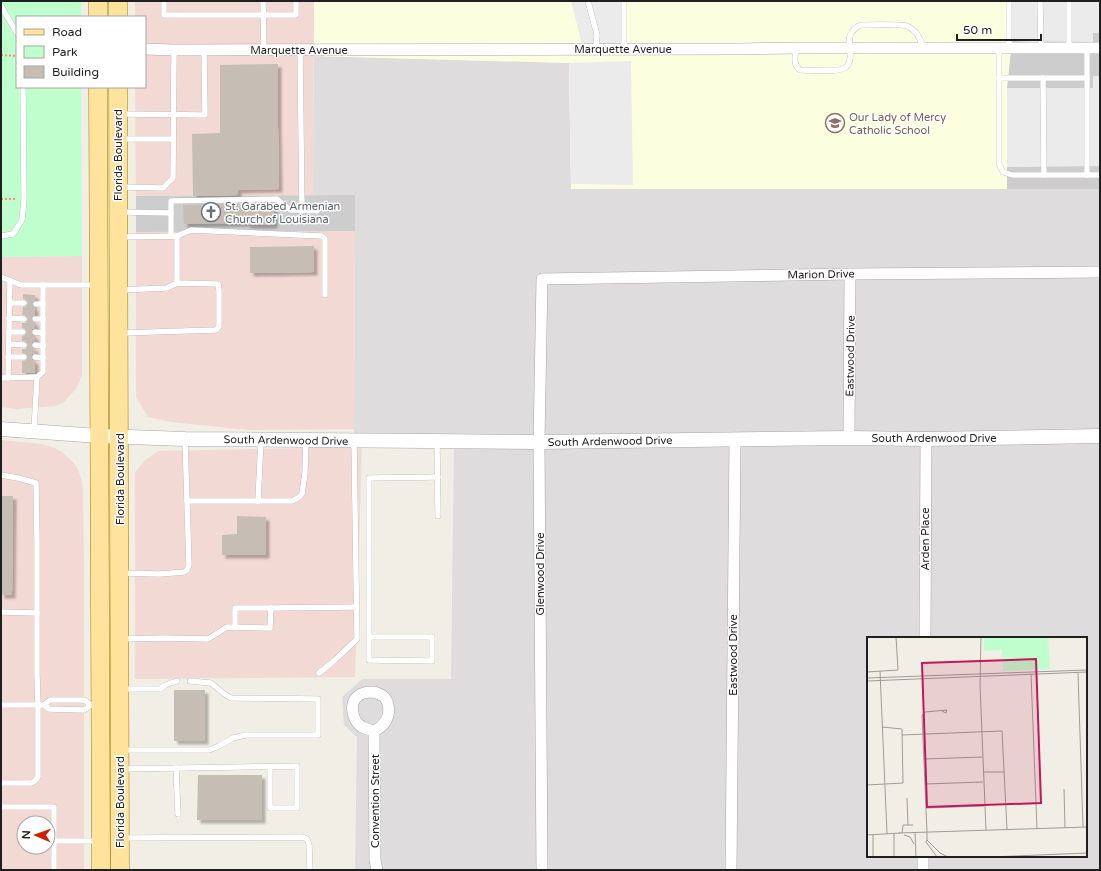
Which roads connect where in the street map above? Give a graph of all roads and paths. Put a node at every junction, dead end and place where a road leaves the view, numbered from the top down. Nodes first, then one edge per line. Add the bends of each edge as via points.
1 (98, 1) edge
2 (118, 1) edge
3 (164, 1) edge
4 (263, 1) edge
5 (296, 1) edge
6 (588, 1) edge
7 (624, 1) edge
8 (1009, 1) edge
9 (1040, 1) edge
10 (1069, 1) edge
11 (1, 6) edge
12 (264, 15) junction
13 (98, 16) edge
14 (118, 16) edge
15 (16, 31) edge
16 (796, 48) junction
17 (850, 48) junction
18 (923, 48) junction
19 (1004, 48) junction
20 (1041, 48) junction
21 (1069, 48) junction
22 (1087, 48) junction
23 (1100, 48) edge
24 (146, 49) edge
25 (596, 49) junction
26 (624, 49) junction
27 (174, 50) junction
28 (204, 50) junction
29 (264, 50) junction
30 (300, 50) junction
31 (1, 55) edge
32 (16, 56) edge
33 (999, 78) junction
34 (1043, 78) junction
35 (1087, 78) junction
36 (23, 88) edge
37 (98, 88) edge
38 (118, 88) edge
39 (118, 114) junction
40 (173, 115) junction
41 (1, 137) edge
42 (118, 139) junction
43 (173, 139) junction
44 (1, 142) edge
45 (1044, 175) junction
46 (1087, 175) junction
47 (1100, 175) edge
48 (119, 187) junction
49 (1, 199) edge
50 (24, 199) junction
51 (302, 210) junction
52 (317, 211) dead end
53 (119, 212) junction
54 (171, 213) junction
55 (1, 236) edge
56 (174, 236) junction
57 (118, 237) junction
58 (1100, 272) edge
59 (850, 274) junction
60 (1, 277) edge
61 (542, 278) joint
62 (10, 281) junction
63 (177, 283) junction
64 (43, 285) junction
65 (99, 285) junction
66 (118, 290) junction
67 (325, 296) dead end
68 (10, 303) junction
69 (24, 304) dead end
70 (36, 304) dead end
71 (43, 304) junction
72 (9, 318) junction
73 (24, 319) dead end
74 (36, 319) dead end
75 (43, 319) junction
76 (9, 332) junction
77 (23, 332) dead end
78 (35, 332) dead end
79 (43, 332) junction
80 (119, 333) junction
81 (9, 344) junction
82 (24, 345) dead end
83 (36, 345) dead end
84 (43, 346) junction
85 (8, 357) junction
86 (24, 357) dead end
87 (35, 357) dead end
88 (43, 358) junction
89 (37, 377) junction
90 (1, 378) edge
91 (8, 378) junction
92 (1, 429) edge
93 (34, 432) junction
94 (100, 436) junction
95 (1100, 436) edge
96 (119, 437) junction
97 (849, 438) junction
98 (185, 439) junction
99 (261, 439) junction
100 (926, 439) junction
101 (306, 440) junction
102 (354, 440) junction
103 (735, 440) junction
104 (437, 441) junction
105 (539, 442) junction
106 (1, 475) edge
107 (438, 477) junction
108 (188, 501) junction
109 (258, 501) junction
110 (438, 516) dead end
111 (120, 573) junction
112 (356, 606) junction
113 (271, 608) junction
114 (1, 612) edge
115 (37, 613) junction
116 (235, 627) junction
117 (369, 637) junction
118 (925, 637) edge
119 (120, 639) junction
120 (319, 673) dead end
121 (177, 681) dead end
122 (190, 681) dead end
123 (120, 689) junction
124 (97, 700) junction
125 (1, 705) edge
126 (41, 705) junction
127 (374, 731) dead end
128 (120, 750) junction
129 (270, 767) junction
130 (176, 768) junction
131 (120, 770) junction
132 (1, 783) edge
133 (1, 807) edge
134 (178, 814) dead end
135 (54, 815) edge
136 (120, 838) junction
137 (56, 841) edge
138 (101, 841) junction
139 (54, 855) edge
140 (923, 857) edge
141 (54, 870) edge
142 (101, 870) edge
143 (120, 870) edge
144 (310, 870) edge
145 (377, 870) edge
146 (542, 870) edge
147 (731, 870) edge
148 (923, 870) edge

1 - 13 main road
2 - 14 main road
3 - 12 lane via 164,15
4 - 12 lane
5 - 12 lane via 296,15
6 - 25 lane via 596,35
7 - 26 lane
8 - 19 lane
9 - 20 lane
10 - 21 lane
11 - 15 lane
12 - 29 lane
16 - 17 street, Marquette Avenue
16 - 17 lane via 795,64 800,70 840,70 850,61
16 - 26 street, Marquette Avenue
17 - 18 street, Marquette Avenue
17 - 18 lane via 849,36 860,25 907,25 919,36
18 - 19 street, Marquette Avenue
19 - 20 street, Marquette Avenue
19 - 33 lane
20 - 21 street, Marquette Avenue
21 - 22 street, Marquette Avenue
22 - 23 street, Marquette Avenue
22 - 35 lane
24 - 27 street, Marquette Avenue
25 - 26 street, Marquette Avenue
25 - 30 street, Marquette Avenue
27 - 28 street, Marquette Avenue
27 - 40 lane
28 - 29 street, Marquette Avenue
28 - 40 lane via 205,115
29 - 30 street, Marquette Avenue
30 - 51 lane
31 - 32 path
33 - 34 lane
33 - 45 lane via 1002,172 1012,176
34 - 35 lane
34 - 45 lane
35 - 46 lane
36 - 50 lane
37 - 65 main road, Florida Boulevard
38 - 39 main road, Florida Boulevard
39 - 40 lane
39 - 42 main road, Florida Boulevard
40 - 43 lane
41 - 44 path
42 - 43 lane
42 - 48 main road, Florida Boulevard
43 - 48 lane via 173,178 163,188
45 - 46 lane
46 - 47 lane
48 - 53 main road, Florida Boulevard
49 - 50 path
50 - 55 lane via 22,220 13,234
51 - 52 lane
51 - 54 lane via 290,210 277,199 171,201
53 - 54 lane
53 - 57 main road, Florida Boulevard
54 - 56 lane
56 - 57 lane
56 - 63 lane
56 - 67 lane via 191,230 322,236 325,239
57 - 66 main road, Florida Boulevard
58 - 59 street, Marion Drive
59 - 61 street, Marion Drive
59 - 97 street, Eastwood Drive
60 - 62 lane
61 - 105 street, Glenwood Drive
62 - 64 lane via 21,285
62 - 68 lane
63 - 66 lane via 167,288
63 - 80 lane via 218,284 219,327 216,330
64 - 65 lane
64 - 71 lane
65 - 94 main road, Florida Boulevard
66 - 80 main road, Florida Boulevard
68 - 69 lane
68 - 72 lane
70 - 71 lane
71 - 75 lane
72 - 73 lane
72 - 76 lane
74 - 75 lane
75 - 79 lane
76 - 77 lane
76 - 81 lane
78 - 79 lane
79 - 84 lane
80 - 96 main road, Florida Boulevard
81 - 82 lane
81 - 85 lane
83 - 84 lane
84 - 88 lane
85 - 86 lane
85 - 91 lane
87 - 88 lane
88 - 89 lane via 43,372
89 - 91 lane
89 - 93 lane
90 - 91 lane
92 - 93 street, South Ardenwood Drive
93 - 94 street, South Ardenwood Drive
94 - 96 street, South Ardenwood Drive
94 - 124 main road, Florida Boulevard
95 - 100 street, South Ardenwood Drive
96 - 98 street, South Ardenwood Drive
96 - 111 main road, Florida Boulevard
97 - 100 street, South Ardenwood Drive
97 - 103 street, South Ardenwood Drive
98 - 99 street, South Ardenwood Drive
98 - 108 lane
99 - 101 street, South Ardenwood Drive
99 - 109 lane
100 - 118 street, Arden Place
101 - 102 street, South Ardenwood Drive
101 - 109 lane via 302,494 292,501
102 - 104 street, South Ardenwood Drive
102 - 112 lane
103 - 105 street, South Ardenwood Drive
103 - 147 street, Eastwood Drive
104 - 105 street, South Ardenwood Drive
104 - 107 lane
105 - 146 street, Glenwood Drive
106 - 115 lane via 36,483
107 - 110 lane
107 - 117 lane via 369,478
108 - 109 lane
108 - 111 lane via 190,565 187,570 160,574
111 - 119 main road, Florida Boulevard
112 - 113 lane
112 - 120 lane via 357,639
113 - 116 lane via 235,608
113 - 116 lane via 270,628
114 - 115 lane
115 - 126 lane via 37,675
116 - 119 lane via 227,627 208,639
117 - 117 lane via 369,660 432,661 432,637
119 - 123 main road, Florida Boulevard
121 - 123 lane via 165,684 160,689
122 - 128 lane via 211,683 231,698 318,700 318,735 246,735 233,738 209,750
123 - 124 main road
123 - 128 main road, Florida Boulevard
124 - 126 lane via 50,700
124 - 126 lane via 84,710 49,710
124 - 138 main road, Florida Boulevard
125 - 126 lane
126 - 132 lane via 38,777 31,782
127 - 145 street, Convention Street
128 - 131 main road, Florida Boulevard
129 - 129 lane via 297,766 297,808 270,808
129 - 130 lane
130 - 131 lane
130 - 134 lane
131 - 136 main road, Florida Boulevard
133 - 135 lane via 54,807
136 - 143 main road, Florida Boulevard
136 - 144 lane via 302,837 307,839 309,844
137 - 138 lane
138 - 142 main road, Florida Boulevard
139 - 141 lane
140 - 148 street

